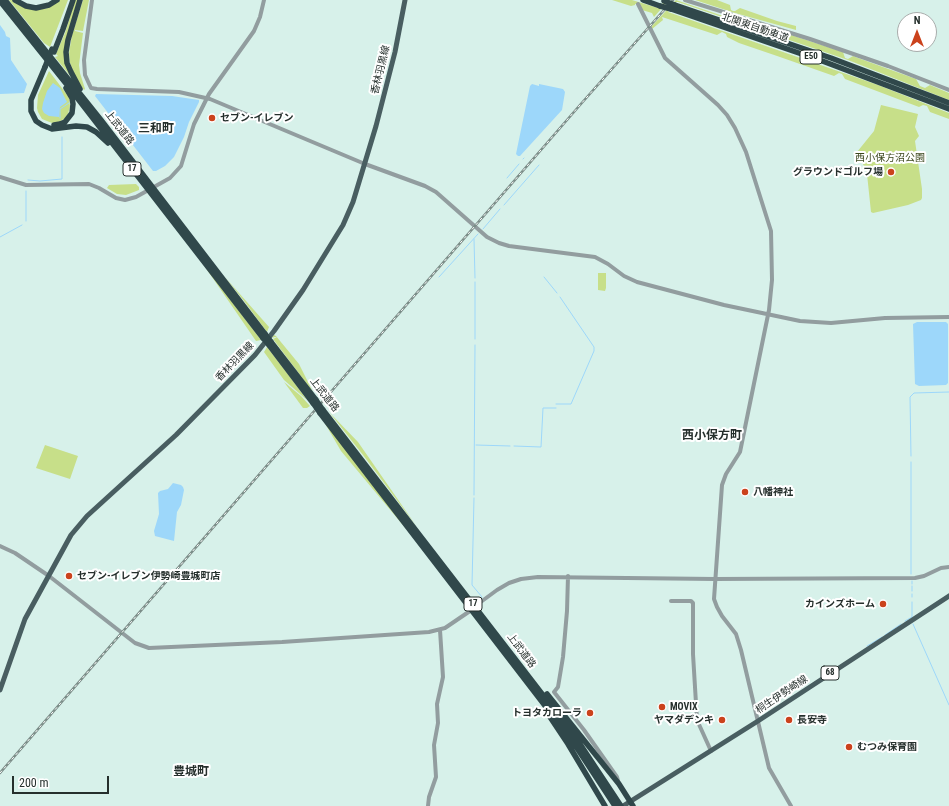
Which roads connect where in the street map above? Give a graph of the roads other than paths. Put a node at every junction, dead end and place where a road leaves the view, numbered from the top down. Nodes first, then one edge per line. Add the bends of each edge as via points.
1 (5, 0) edge
2 (15, 0) edge
3 (57, 0) edge
4 (71, 0) edge
5 (80, 0) edge
6 (92, 0) edge
7 (264, 0) edge
8 (405, 0) edge
9 (643, 0) edge
10 (685, 0) edge
11 (0, 1) edge
12 (662, 2) edge
13 (638, 4) dead end
14 (673, 7) junction
15 (37, 46) junction
16 (46, 68) junction
17 (949, 90) edge
18 (207, 98) junction
19 (949, 103) edge
20 (949, 109) edge
21 (101, 120) junction
22 (365, 164) junction
23 (131, 168) junction
24 (0, 177) edge
25 (151, 189) junction
26 (768, 314) junction
27 (949, 317) edge
28 (0, 546) edge
29 (949, 567) edge
30 (49, 576) junction
31 (568, 576) junction
32 (715, 579) junction
33 (949, 596) edge
34 (671, 601) dead end
35 (478, 604) dead end
36 (470, 611) dead end
37 (440, 630) junction
38 (517, 664) junction
39 (0, 690) edge
40 (758, 721) junction
41 (711, 751) junction
42 (619, 784) junction
43 (631, 804) edge
44 (618, 805) edge
45 (428, 806) edge
46 (605, 806) edge
47 (792, 806) edge

1 - 21 highway, 上武道路 / 17
2 - 3 highway via 36,8
4 - 16 highway, bridge
5 - 21 highway via 66,52 72,76
6 - 18 street via 84,60 91,88 169,92
7 - 18 street via 254,31
8 - 22 main road, 香林羽黒線 via 395,52
9 - 12 highway, 北関東自動車道 / E50
10 - 17 street via 810,38
11 - 15 highway, 上武道路 / 17
12 - 14 highway, 北関東自動車道 / E50, bridge
13 - 26 street via 665,58 718,105 742,141 771,230 772,280
14 - 19 highway, 北関東自動車道 / E50 via 831,58
14 - 20 highway, 北関東自動車道 / E50
15 - 16 highway via 72,98 72,113 65,122 57,125 44,123 34,110 36,94
15 - 23 highway, 上武道路 / 17
16 - 23 highway via 31,100 31,111 36,121 48,128 80,126 92,129
18 - 22 street
18 - 25 street via 194,124 181,166 173,175
21 - 25 highway, 上武道路 / 17
22 - 26 street via 433,190 496,242 594,257 637,282
22 - 30 main road, 香林羽黒線 via 343,225 303,290 260,349 176,435 77,526
23 - 25 highway, 上武道路 / 17
24 - 25 street via 26,185 88,184 121,200 132,199
25 - 38 highway, 上武道路 / 17, bridge
26 - 27 street via 825,324 885,318
26 - 32 street via 740,452 722,485
28 - 30 street via 11,550
29 - 32 street via 915,578
30 - 37 street via 136,643 150,648 390,636
30 - 39 main road, 香林羽黒線 via 25,619
31 - 32 street
31 - 35 street via 521,579 503,586
31 - 42 street via 563,657 558,687 554,692 617,777
32 - 40 street via 715,602 736,634
33 - 40 main road, 桐生伊勢崎線 / 68
34 - 41 street via 693,603 697,720
36 - 37 street
37 - 45 street via 443,677 437,704 438,723 434,745 436,777
38 - 42 highway via 563,714
38 - 44 highway, 上武道路 / 17 via 576,738
38 - 46 highway
40 - 41 main road, 桐生伊勢崎線 / 68
40 - 47 street via 769,768
41 - 43 main road, 桐生伊勢崎線 / 68
42 - 43 highway
43 - 44 main road, 桐生伊勢崎線 / 68

